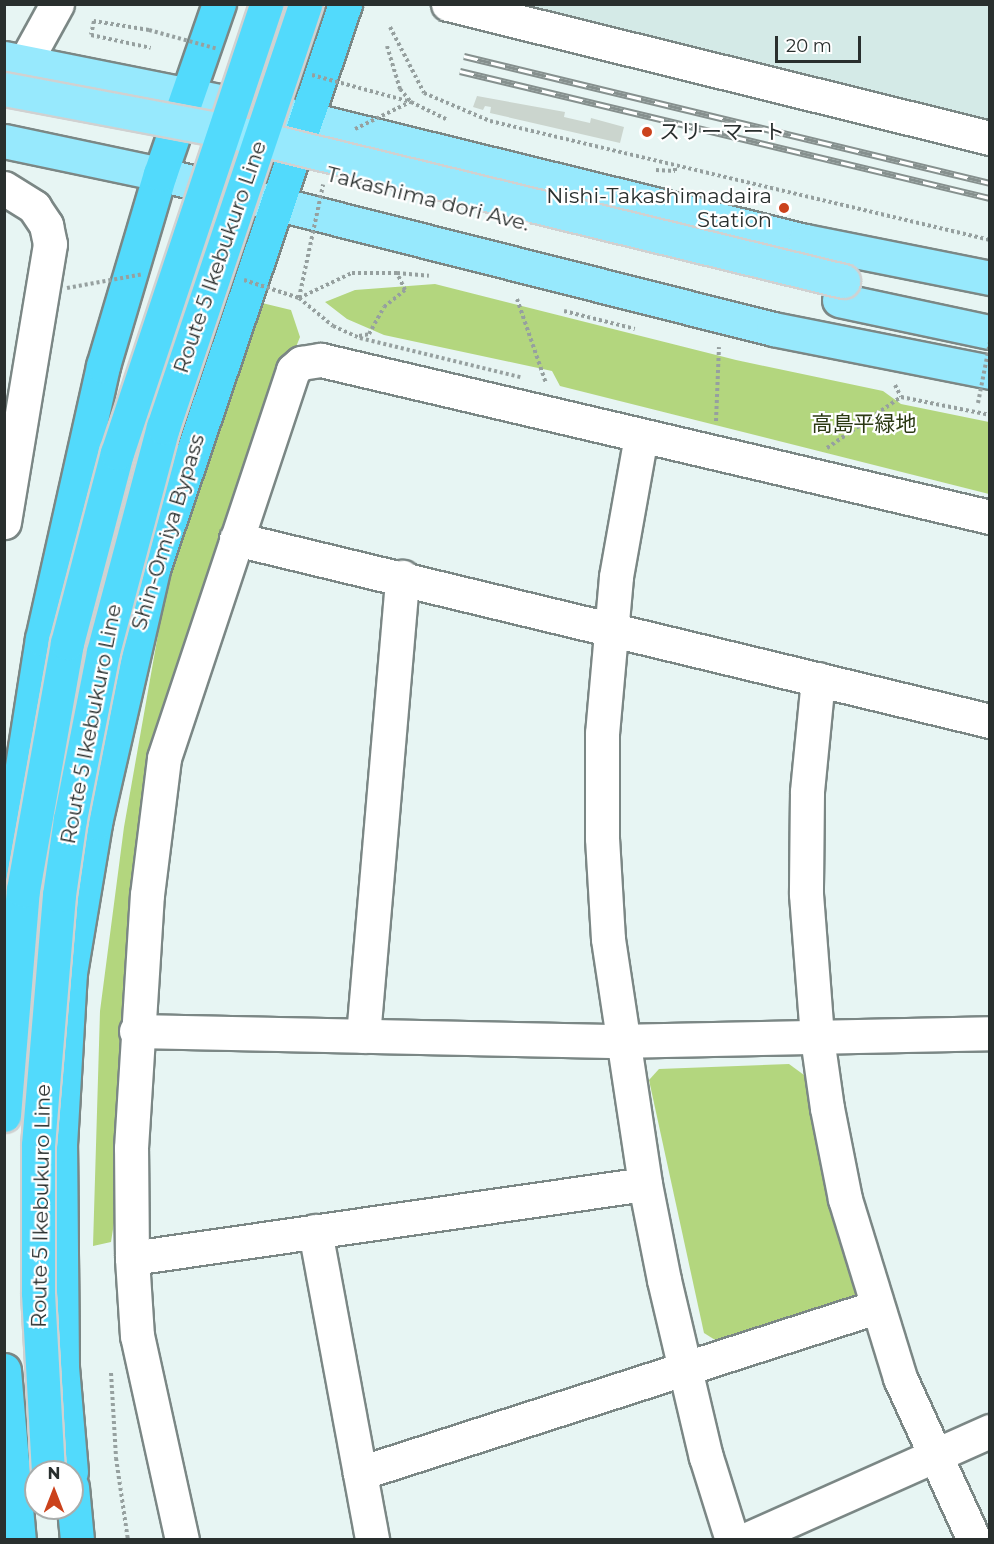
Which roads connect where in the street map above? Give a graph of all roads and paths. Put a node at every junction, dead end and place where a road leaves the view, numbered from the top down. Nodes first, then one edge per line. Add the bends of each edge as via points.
1 (57, 4) edge
2 (219, 4) edge
3 (266, 4) edge
4 (305, 4) edge
5 (345, 4) edge
6 (448, 4) edge
7 (390, 27) dead end
8 (149, 30) dead end
9 (387, 46) dead end
10 (151, 48) dead end
11 (15, 60) edge
12 (4, 89) edge
13 (188, 92) junction
14 (411, 102) dead end
15 (4, 109) edge
16 (305, 118) junction
17 (990, 138) edge
18 (4, 141) edge
19 (160, 174) junction
20 (4, 188) edge
21 (276, 202) junction
22 (990, 240) edge
23 (397, 273) junction
24 (432, 277) dead end
25 (990, 278) edge
26 (841, 290) junction
27 (506, 296) dead end
28 (517, 298) junction
29 (528, 302) dead end
30 (552, 308) dead end
31 (990, 310) edge
32 (643, 330) dead end
33 (990, 332) edge
34 (341, 340) dead end
35 (990, 342) edge
36 (708, 344) dead end
37 (719, 347) junction
38 (730, 349) dead end
39 (990, 372) edge
40 (520, 377) dead end
41 (885, 383) dead end
42 (549, 392) dead end
43 (901, 397) junction
44 (978, 403) dead end
45 (990, 415) edge
46 (716, 430) dead end
47 (641, 436) junction
48 (825, 449) dead end
49 (990, 517) edge
50 (4, 522) edge
51 (236, 539) junction
52 (402, 577) junction
53 (610, 629) junction
54 (818, 679) junction
55 (990, 721) edge
56 (4, 881) edge
57 (136, 1031) junction
58 (990, 1033) edge
59 (363, 1036) junction
60 (817, 1038) junction
61 (622, 1041) junction
62 (4, 1115) edge
63 (645, 1184) junction
64 (315, 1231) junction
65 (132, 1258) junction
66 (876, 1307) junction
67 (111, 1365) dead end
68 (683, 1369) junction
69 (4, 1370) edge
70 (990, 1431) edge
71 (935, 1457) junction
72 (47, 1460) edge
73 (70, 1460) edge
74 (360, 1473) junction
75 (54, 1520) edge
76 (75, 1520) edge
77 (19, 1539) edge
78 (56, 1539) edge
79 (77, 1539) edge
80 (128, 1539) edge
81 (182, 1539) edge
82 (372, 1539) edge
83 (732, 1539) edge
84 (745, 1539) edge
85 (974, 1539) edge

1 - 11 street
2 - 13 highway
3 - 62 highway, Route 5 Ikebukuro Line, bridge via 117,453 67,643 23,890
4 - 72 highway, Route 5 Ikebukuro Line, bridge via 163,427 106,642 70,819 58,906 38,1145 38,1293
5 - 16 highway, Shin-Omiya Bypass
6 - 17 street
7 - 22 path via 424,93 490,121
8 - 10 path via 94,21 91,35
9 - 14 path via 395,78
11 - 13 main road
12 - 26 main road, Takashima dori Ave., bridge via 237,133
13 - 16 main road
13 - 19 highway
15 - 26 main road, Takashima dori Ave., bridge via 231,151
16 - 21 highway, Shin-Omiya Bypass
16 - 25 main road via 805,241
18 - 19 main road
19 - 21 main road
19 - 56 highway via 104,366 71,498 42,639
20 - 50 street via 34,207 46,225 50,244
21 - 39 main road via 773,328
21 - 73 highway, Shin-Omiya Bypass via 154,566 112,738 81,899 70,973 60,1145 61,1325
23 - 24 path
23 - 34 path via 405,290 384,307 369,334
23 - 40 path, bridge via 352,273 299,298 333,326 353,336
26 - 31 main road, Takashima dori Ave.
26 - 33 main road, Takashima dori Ave.
27 - 28 path
28 - 29 path
28 - 42 path
30 - 32 path
35 - 44 path, bridge
36 - 37 path
37 - 38 path
37 - 46 path
41 - 43 path via 896,385
43 - 45 path
43 - 48 path
47 - 49 street
47 - 51 street via 321,360 301,363 288,379
47 - 53 street
51 - 52 street
51 - 57 street via 164,758
52 - 53 street
52 - 59 street
53 - 54 street
53 - 61 street via 602,733 602,838 608,939
54 - 55 street
54 - 60 street via 807,792 807,882
57 - 59 street
57 - 65 street
58 - 60 street
59 - 61 street
60 - 61 street
60 - 66 street via 845,1199
61 - 63 street
63 - 64 street
63 - 68 street
64 - 65 street
64 - 74 street
65 - 81 street via 137,1336
66 - 68 street
66 - 71 street via 900,1378
67 - 80 path via 116,1458
68 - 74 street
68 - 83 street
69 - 77 highway
70 - 71 street
71 - 84 street
71 - 85 street
74 - 82 street
75 - 78 highway
76 - 79 highway

